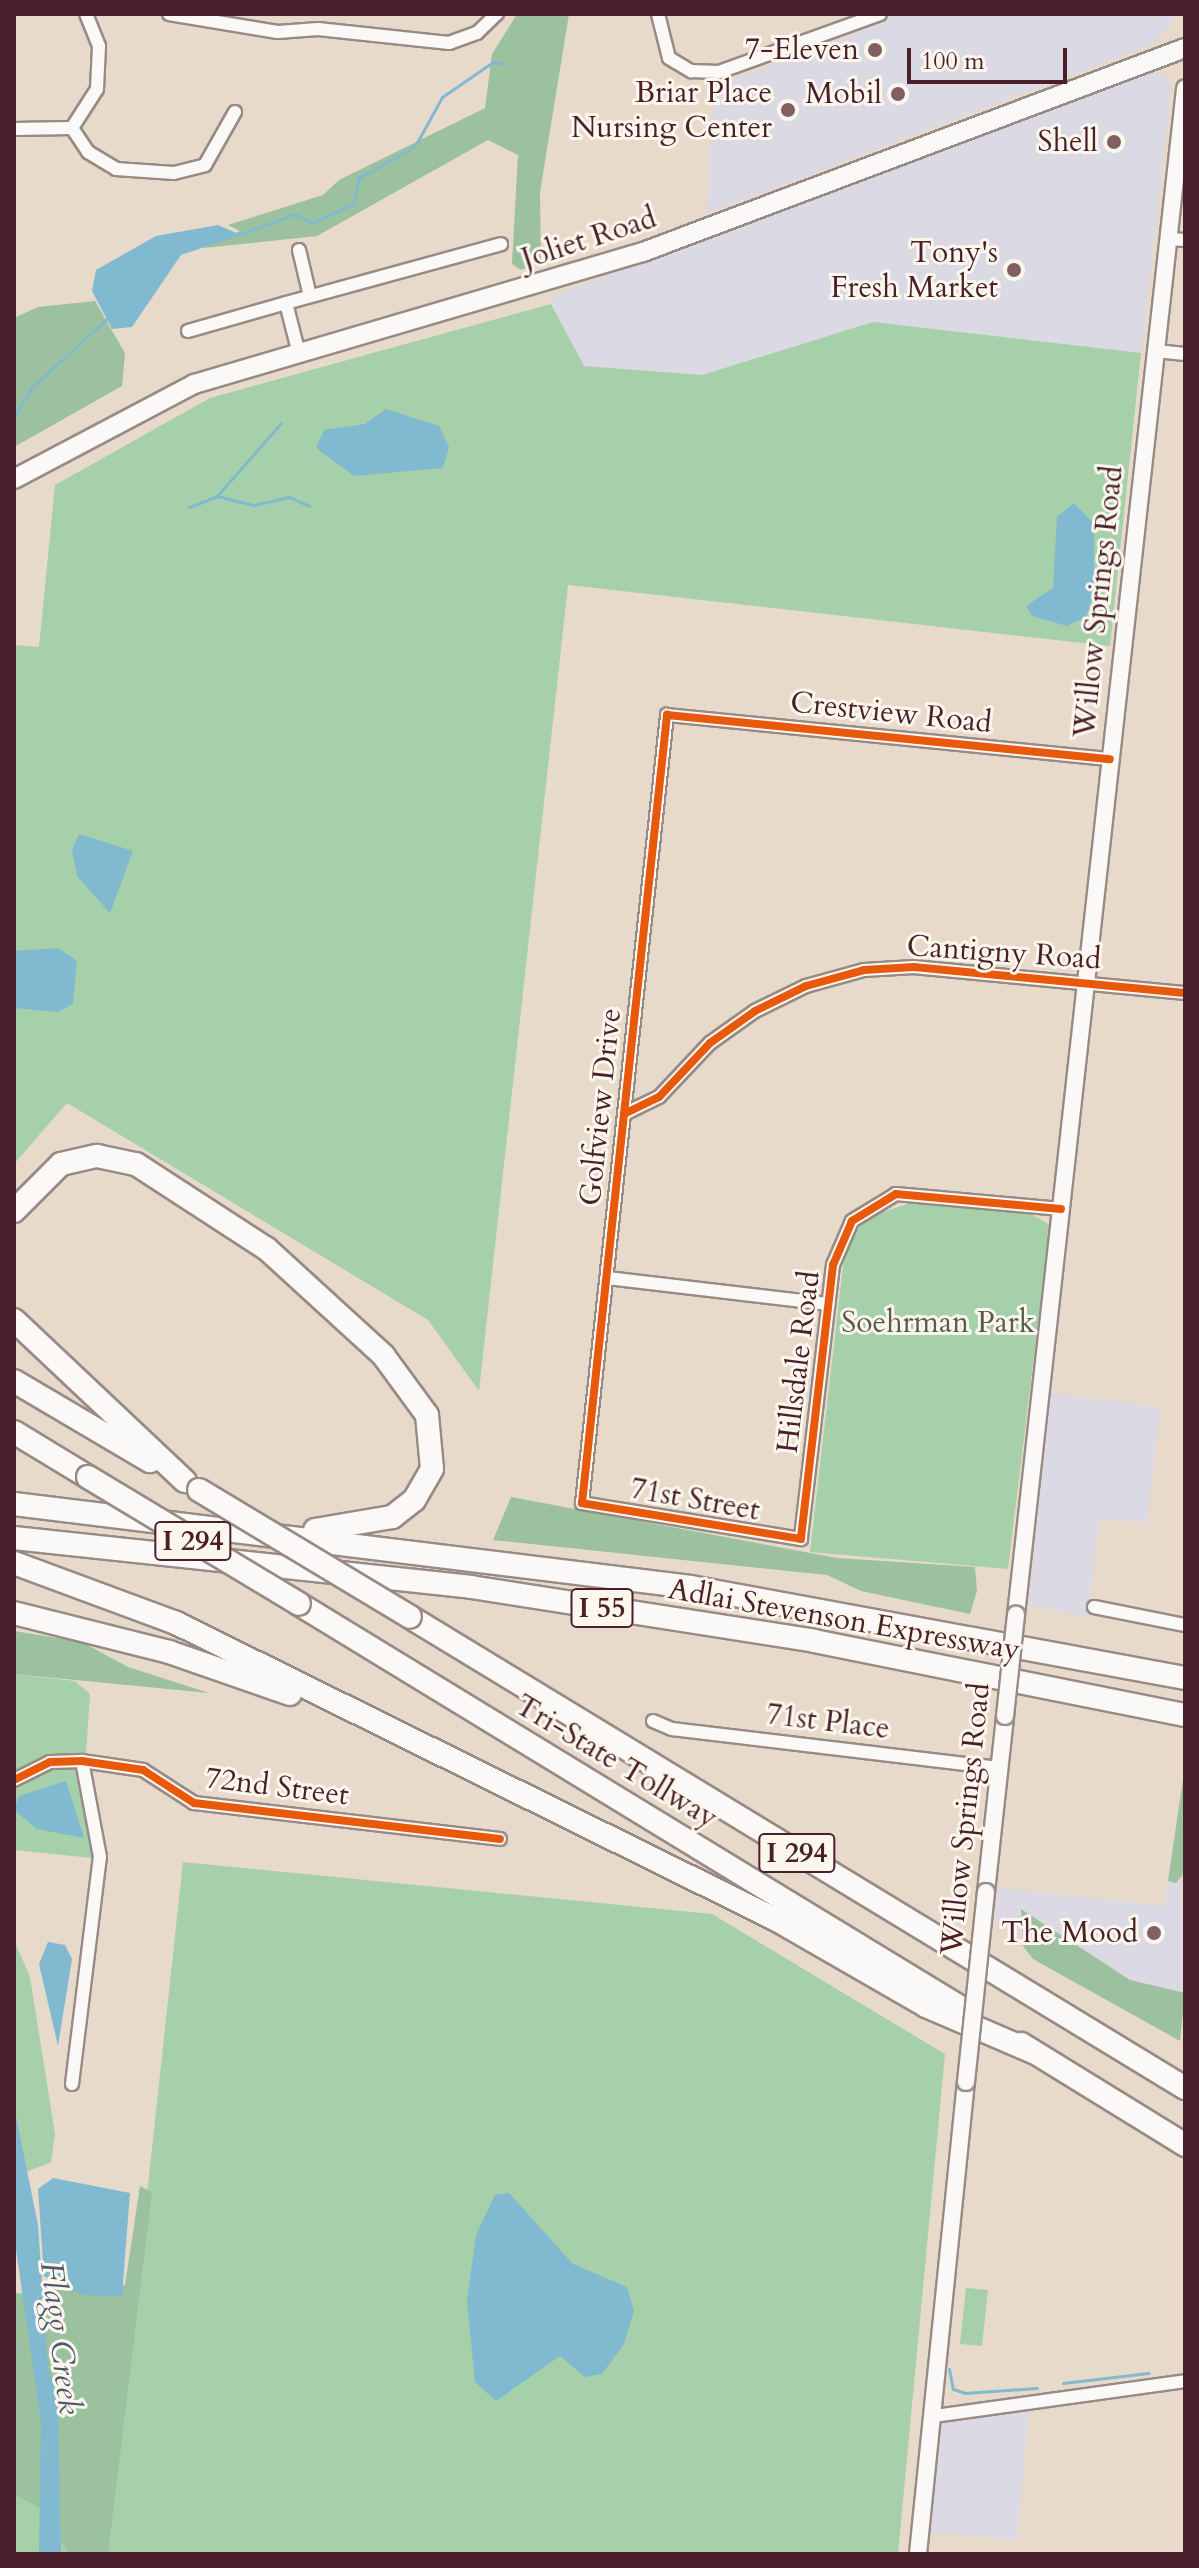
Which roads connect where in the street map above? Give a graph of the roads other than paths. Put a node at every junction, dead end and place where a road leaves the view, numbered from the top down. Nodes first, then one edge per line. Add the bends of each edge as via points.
1 (86, 14) edge
2 (169, 14) edge
3 (497, 14) edge
4 (658, 14) edge
5 (880, 14) edge
6 (1185, 48) edge
7 (1185, 88) edge
8 (235, 112) dead end
9 (72, 128) junction
10 (14, 129) edge
11 (1176, 240) edge
12 (501, 244) dead end
13 (299, 250) dead end
14 (310, 296) junction
15 (286, 303) junction
16 (188, 331) dead end
17 (298, 350) junction
18 (1156, 351) junction
19 (1185, 354) edge
20 (14, 479) edge
21 (667, 715) joint
22 (1110, 759) junction
23 (1088, 983) junction
24 (1185, 993) edge
25 (624, 1114) junction
26 (1061, 1209) junction
27 (14, 1211) edge
28 (607, 1278) junction
29 (14, 1304) edge
30 (828, 1304) junction
31 (20, 1326) edge
32 (14, 1381) edge
33 (14, 1432) edge
34 (192, 1486) junction
35 (582, 1503) joint
36 (14, 1504) edge
37 (208, 1528) junction
38 (14, 1538) edge
39 (801, 1539) joint
40 (14, 1563) edge
41 (1094, 1607) dead end
42 (14, 1613) edge
43 (1185, 1625) edge
44 (1185, 1678) edge
45 (1185, 1715) edge
46 (653, 1721) dead end
47 (385, 1729) junction
48 (82, 1761) junction
49 (999, 1768) junction
50 (14, 1780) edge
51 (500, 1839) dead end
52 (1033, 2052) junction
53 (72, 2084) dead end
54 (1185, 2088) edge
55 (1185, 2145) edge
56 (1185, 2381) edge
57 (934, 2416) junction
58 (918, 2554) edge

1 - 9 street via 99,46 97,89
2 - 3 street via 278,32 318,29 449,43 477,33
4 - 5 street via 669,58 691,71 747,67
6 - 17 main road, Joliet Road via 643,252 472,307
7 - 11 main road, Willow Springs Road
8 - 9 street via 223,146 205,165 174,173 116,169 88,152
9 - 10 street
11 - 18 main road, Willow Springs Road
12 - 14 street
13 - 14 street
14 - 15 street
15 - 16 street
15 - 17 street
17 - 20 main road, Joliet Road via 194,384
18 - 19 street
18 - 22 main road, Willow Springs Road
21 - 22 street, Crestview Road
21 - 25 street, Golfview Drive
22 - 23 main road, Willow Springs Road
23 - 24 street, Cantigny Road
23 - 25 street, Cantigny Road via 914,967 806,986 755,1011 710,1043 659,1097
23 - 26 main road, Willow Springs Road
25 - 28 street, Golfview Drive
26 - 30 street, Hillsdale Road via 916,1193 874,1201 844,1231
26 - 49 main road, Willow Springs Road, bridge
27 - 37 highway via 40,1179 80,1157 113,1157 152,1171 288,1265 419,1401 434,1457 424,1486 403,1511 339,1530
28 - 30 street
28 - 35 street, Golfview Drive
29 - 31 highway
30 - 39 street, Hillsdale Road
31 - 34 highway
32 - 34 highway, Tri-State Tollway / I 294
33 - 52 highway, Tri-State Tollway / I 294, bridge
34 - 54 highway, Tri-State Tollway / I 294, bridge
35 - 39 street, 71st Street
36 - 37 highway, Adlai Stevenson Expressway / I 55
37 - 44 highway, Adlai Stevenson Expressway / I 55 via 691,1587
38 - 45 highway, Adlai Stevenson Expressway / I 55 via 471,1587 814,1641
40 - 47 highway via 176,1623
41 - 43 street
42 - 47 highway via 169,1652
46 - 49 street, 71st Place via 672,1729
47 - 52 highway via 775,1919 926,2006
48 - 50 street, 72nd Street via 50,1762
48 - 51 street, 72nd Street via 143,1770 194,1803
48 - 53 street via 100,1857
49 - 57 main road, Willow Springs Road, bridge
52 - 55 highway, Tri-State Tollway / I 294
56 - 57 street
57 - 58 main road, Willow Springs Road

